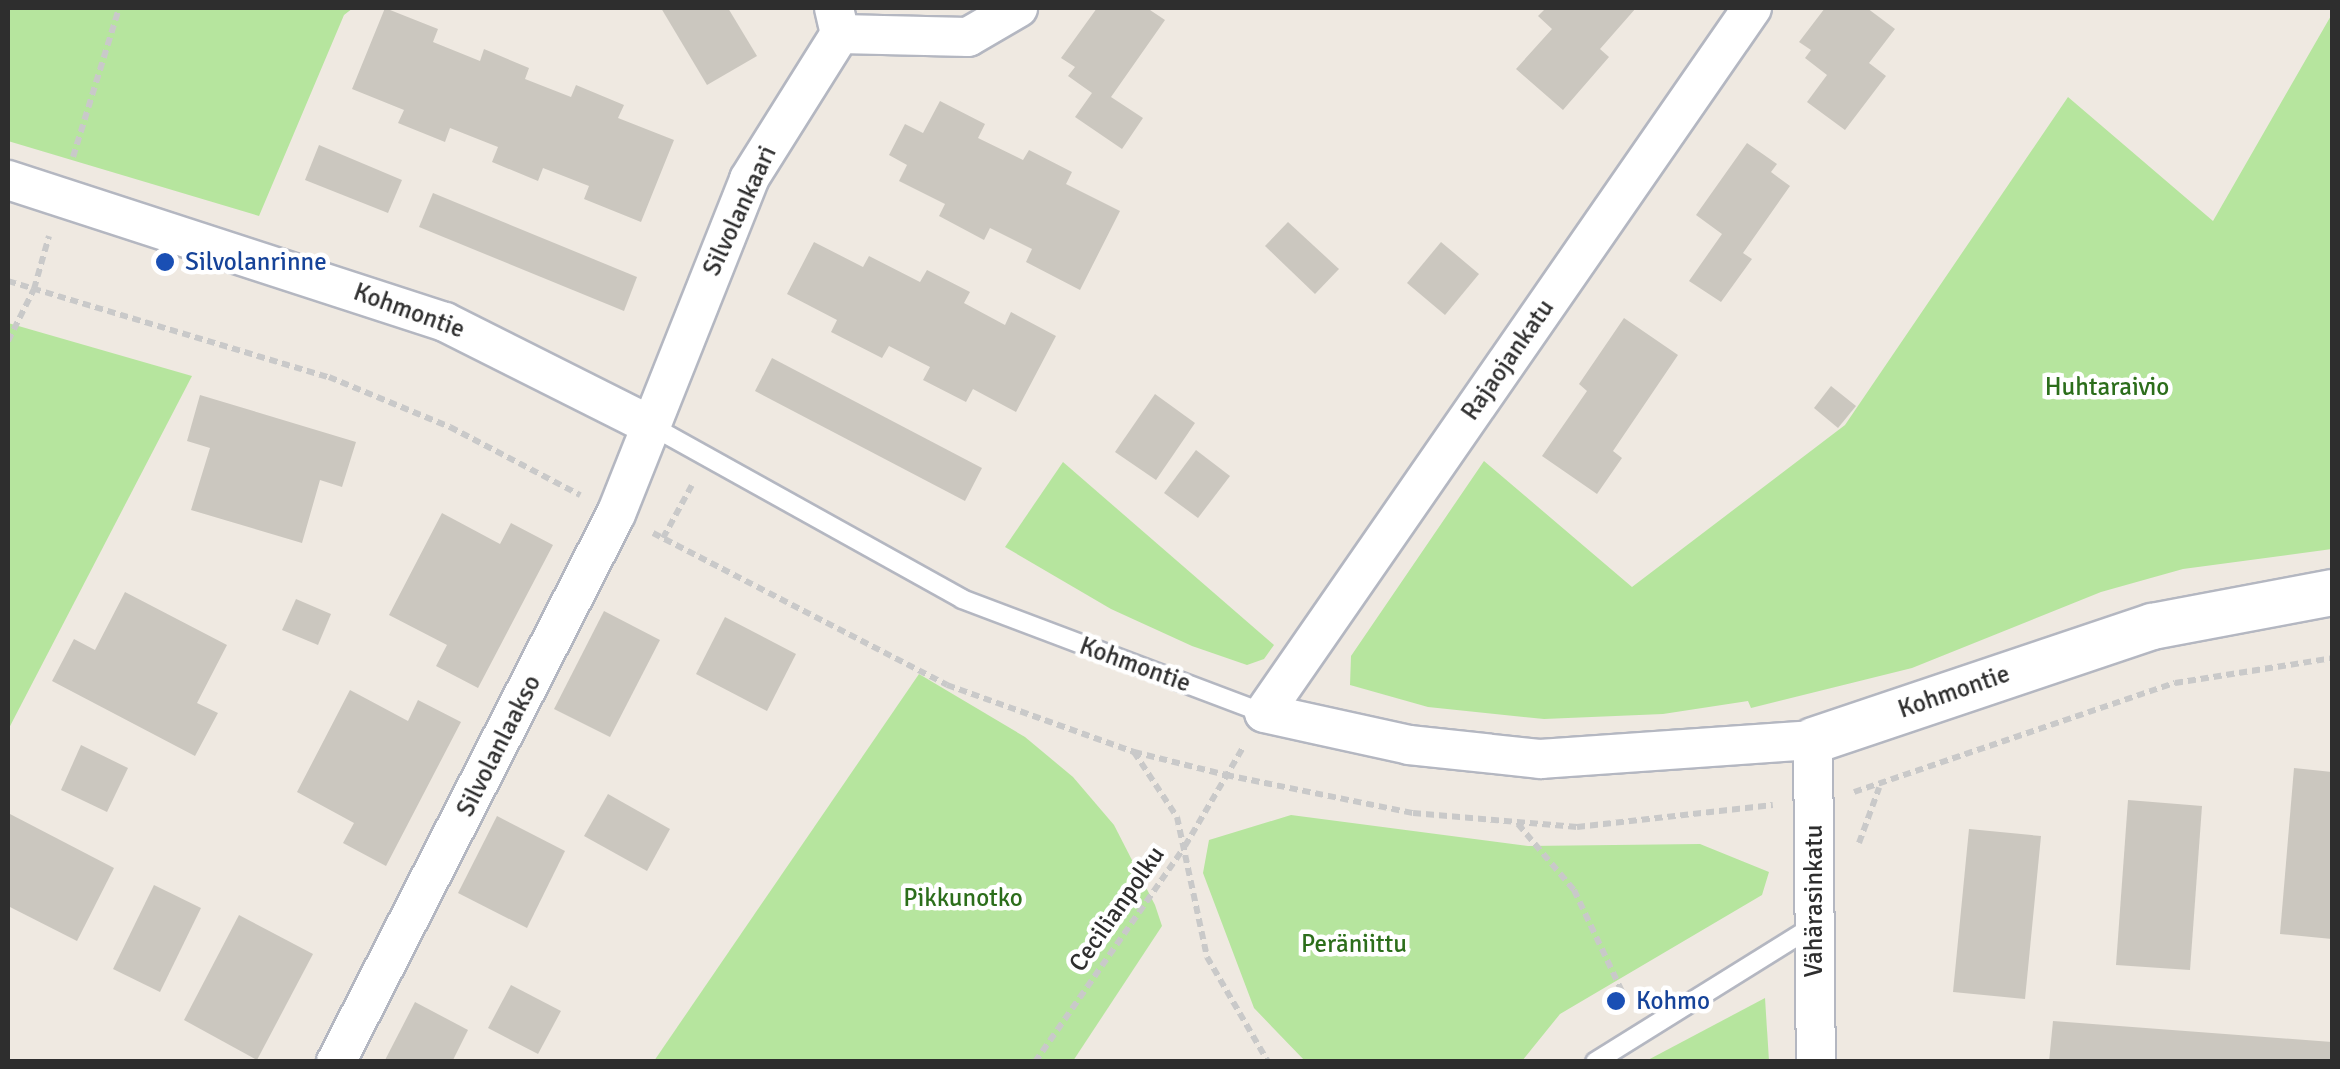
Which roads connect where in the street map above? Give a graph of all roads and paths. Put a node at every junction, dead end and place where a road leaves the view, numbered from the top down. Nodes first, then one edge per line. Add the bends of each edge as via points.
1 (119, 8) edge
2 (1018, 8) edge
3 (1752, 8) edge
4 (837, 21) edge
5 (8, 180) edge
6 (60, 196) junction
7 (8, 341) edge
8 (648, 424) junction
9 (695, 480) dead end
10 (663, 538) dead end
11 (2332, 592) edge
12 (1264, 713) junction
13 (1813, 740) junction
14 (1134, 752) dead end
15 (1226, 775) dead end
16 (1517, 823) dead end
17 (1185, 846) junction
18 (1812, 927) junction
19 (1624, 996) dead end
20 (336, 1062) edge
21 (1035, 1062) edge
22 (1268, 1062) edge
23 (1595, 1062) edge
24 (1816, 1062) edge

1 - 6 path
2 - 4 street via 968,37
3 - 12 street, Rajaojankatu
4 - 8 street, Silvolankaari via 750,179
5 - 6 street, Kohmontie
6 - 7 path via 34,290
6 - 8 street, Kohmontie via 445,322
8 - 12 lane, Kohmontie via 962,598
8 - 20 street, Silvolanlaakso via 616,514
9 - 10 path
11 - 13 street, Kohmontie via 2152,626
12 - 13 street, Kohmontie via 1458,753 1541,760
13 - 18 street, Vähärasinkatu
14 - 17 path via 1177,817
15 - 17 path, Cecilianpolku
16 - 19 path via 1574,890
17 - 21 path, Cecilianpolku
17 - 22 path via 1207,957
18 - 23 lane
18 - 24 street, Vähärasinkatu

